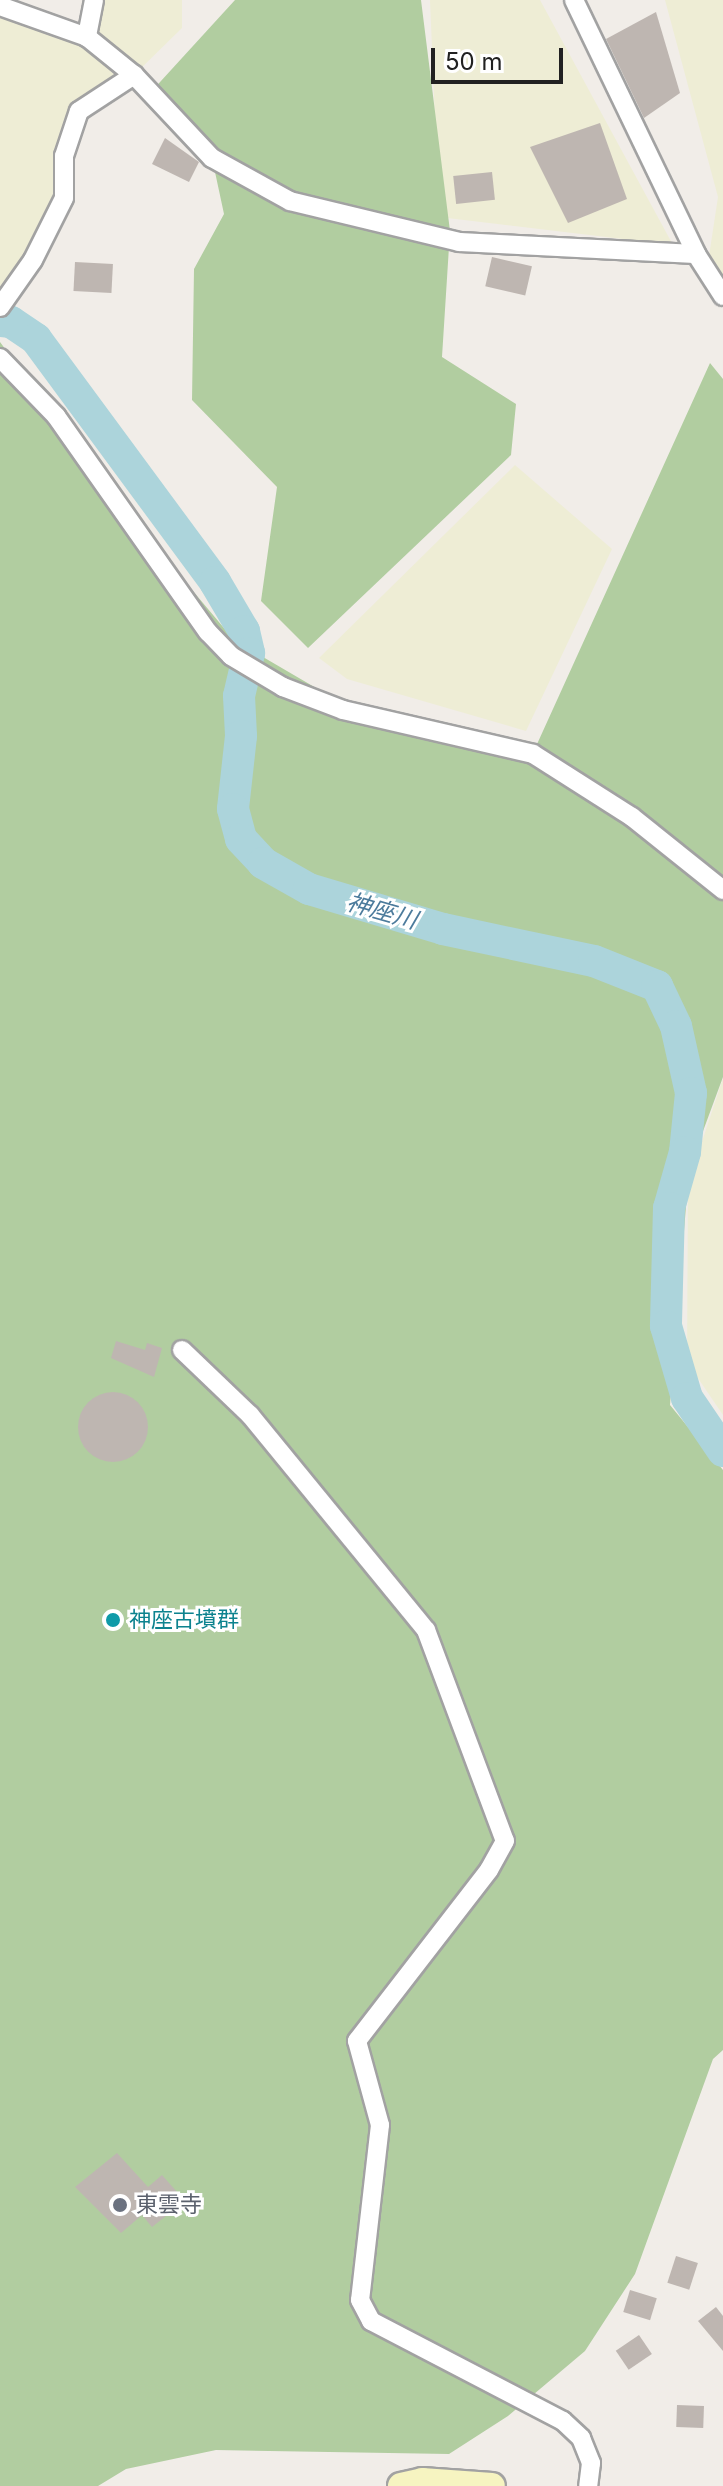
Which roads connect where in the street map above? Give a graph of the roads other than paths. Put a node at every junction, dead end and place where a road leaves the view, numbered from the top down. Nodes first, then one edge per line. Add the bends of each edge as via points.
1 (94, 0) edge
2 (574, 0) edge
3 (0, 6) edge
4 (87, 37) junction
5 (134, 75) junction
6 (696, 254) junction
7 (723, 296) edge
8 (0, 307) edge
9 (0, 358) edge
10 (723, 890) edge
11 (182, 1350) dead end
12 (401, 2486) edge
13 (492, 2486) edge
14 (588, 2486) edge

1 - 4 street
2 - 6 street
3 - 4 street
4 - 5 street
5 - 6 street via 212,158 290,201 459,242
5 - 8 street via 79,111 64,156 64,198 33,260
6 - 7 street
9 - 10 street via 56,416 208,632 231,656 283,687 343,710 550,761 632,817
11 - 14 street via 250,1415 426,1630 505,1841 489,1870 357,2041 380,2125 360,2300 371,2321 563,2421 581,2438 591,2463
12 - 13 main road via 422,2481

